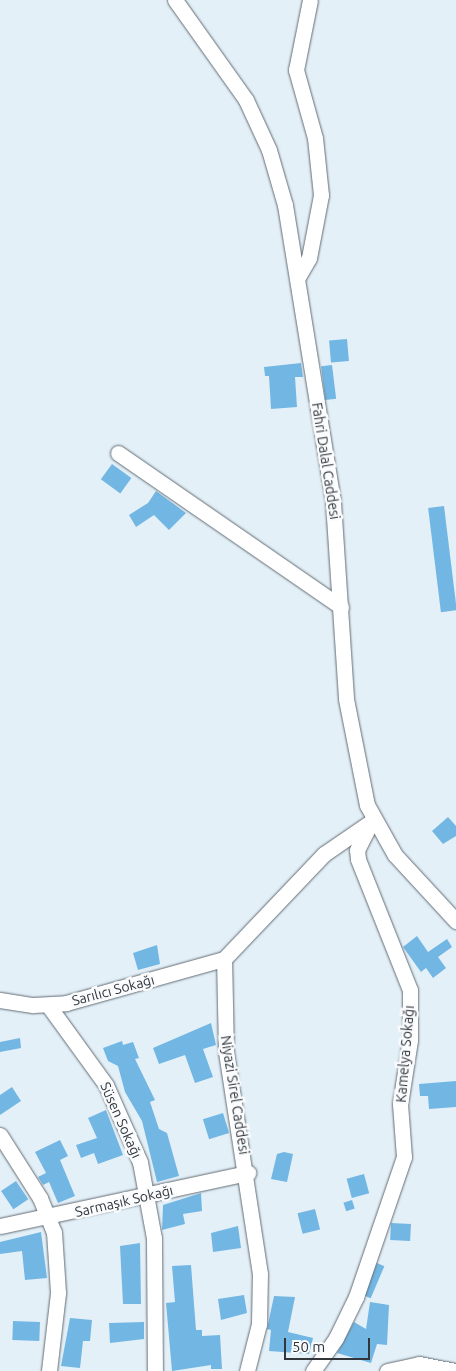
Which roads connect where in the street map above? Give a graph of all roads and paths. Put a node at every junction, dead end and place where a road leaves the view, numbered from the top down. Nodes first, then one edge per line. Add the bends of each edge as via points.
1 (175, 0) edge
2 (310, 0) edge
3 (298, 277) junction
4 (118, 453) dead end
5 (341, 607) junction
6 (372, 820) junction
7 (456, 921) edge
8 (224, 959) junction
9 (0, 1000) edge
10 (48, 1005) junction
11 (0, 1135) edge
12 (248, 1173) junction
13 (148, 1195) junction
14 (50, 1218) junction
15 (0, 1226) edge
16 (50, 1371) edge
17 (155, 1371) edge
18 (247, 1371) edge
19 (313, 1371) edge
20 (387, 1371) edge
21 (456, 1371) edge

1 - 3 street, Fahri Dalal Caddesi via 228,72 258,123 283,195
2 - 3 street via 296,70 315,138 321,195 309,258
3 - 5 street, Fahri Dalal Caddesi via 335,519
4 - 5 street
5 - 6 street, Fahri Dalal Caddesi via 350,726
6 - 7 street, Fahri Dalal Caddesi via 406,869
6 - 8 street via 324,854
6 - 19 street, Kamelya Sokağı via 360,841 358,859 410,990 410,1040 400,1104 404,1157 356,1297 336,1338
8 - 10 street, Sarılıcı Sokağı via 110,993
8 - 12 street, Niyazi Sirel Caddesi via 226,1052
9 - 10 street, Sarılıcı Sokağı
10 - 13 street, Süsen Sokağı via 106,1085 132,1139
11 - 14 street
12 - 13 street, Sarmaşık Sokağı
12 - 18 street, Niyazi Sirel Caddesi via 261,1308
13 - 14 street, Sarmaşık Sokağı
13 - 17 street, Süsen Sokağı via 154,1238
14 - 15 street, Sarmaşık Sokağı
14 - 16 street via 58,1273
20 - 21 street via 419,1364

